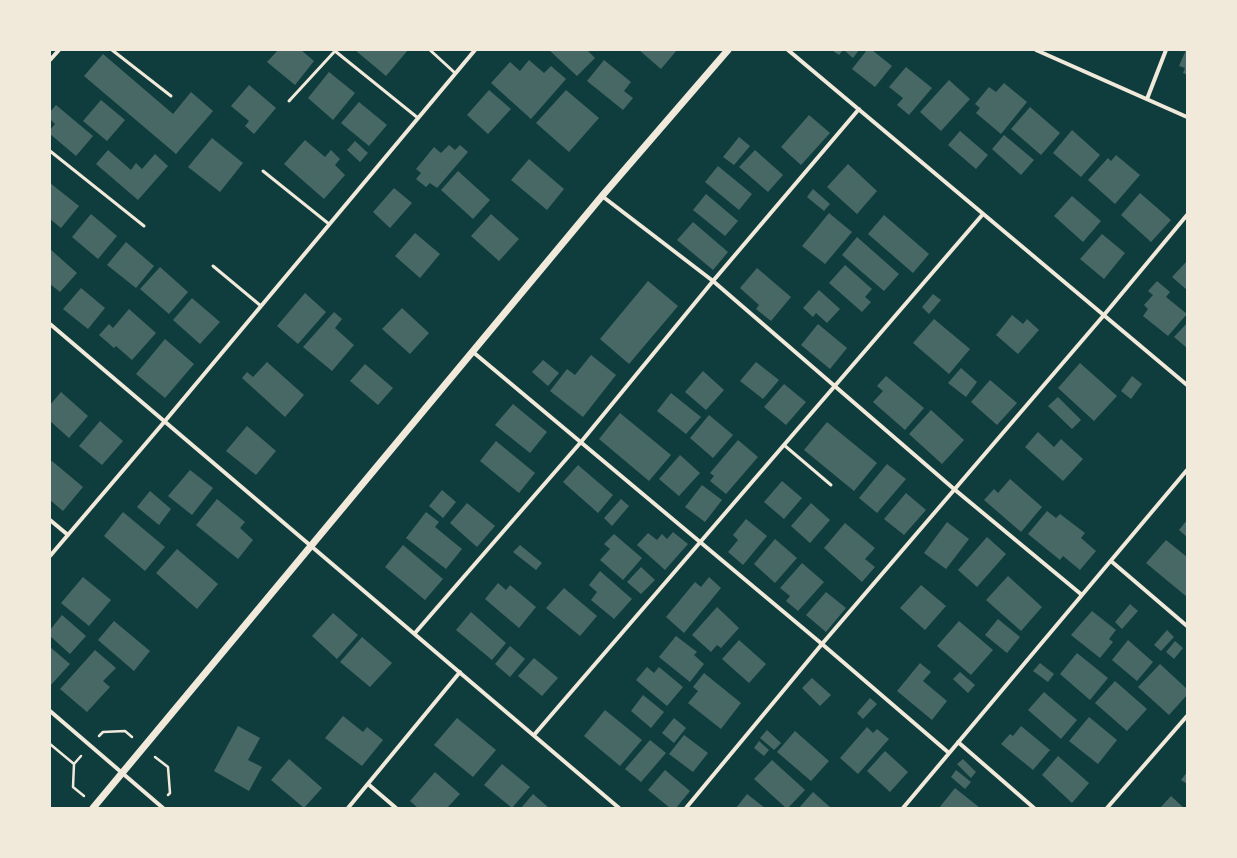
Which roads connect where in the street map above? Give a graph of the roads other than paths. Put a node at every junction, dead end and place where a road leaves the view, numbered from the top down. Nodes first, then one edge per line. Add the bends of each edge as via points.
1 (59, 50) edge
2 (112, 50) edge
3 (430, 50) edge
4 (475, 50) edge
5 (728, 50) edge
6 (788, 50) edge
7 (1036, 50) edge
8 (1166, 50) edge
9 (50, 60) edge
10 (455, 73) junction
11 (171, 96) dead end
12 (1147, 99) junction
13 (289, 101) dead end
14 (859, 109) junction
15 (1187, 116) edge
16 (418, 118) junction
17 (50, 151) edge
18 (263, 171) dead end
19 (602, 196) junction
20 (983, 214) junction
21 (1187, 215) edge
22 (329, 224) junction
23 (144, 226) dead end
24 (213, 266) dead end
25 (713, 281) junction
26 (261, 306) junction
27 (1104, 315) junction
28 (50, 324) edge
29 (473, 352) junction
30 (1187, 385) edge
31 (835, 386) junction
32 (165, 421) junction
33 (581, 442) junction
34 (784, 445) junction
35 (1187, 470) edge
36 (831, 485) dead end
37 (954, 489) junction
38 (50, 520) edge
39 (68, 535) junction
40 (700, 542) junction
41 (312, 547) junction
42 (50, 556) edge
43 (1111, 561) junction
44 (1082, 595) junction
45 (1187, 626) edge
46 (415, 633) junction
47 (822, 644) junction
48 (460, 672) junction
49 (50, 710) edge
50 (1187, 716) edge
51 (534, 735) junction
52 (958, 742) junction
53 (949, 753) junction
54 (123, 773) junction
55 (368, 784) junction
56 (94, 807) edge
57 (164, 808) edge
58 (348, 808) edge
59 (396, 808) edge
60 (619, 808) edge
61 (686, 808) edge
62 (903, 808) edge
63 (1034, 808) edge
64 (1107, 808) edge

1 - 9 street
2 - 11 lane
3 - 10 lane
4 - 10 street
5 - 19 street
6 - 14 street
7 - 12 street
8 - 12 street
10 - 16 street
12 - 15 street
13 - 16 lane via 335,51
14 - 20 street
14 - 25 street
16 - 22 street
17 - 23 lane
18 - 22 lane
19 - 25 street
19 - 29 street
20 - 27 street
20 - 31 street
21 - 27 street
22 - 26 street
24 - 26 lane
25 - 31 street
25 - 33 street
26 - 32 street
27 - 30 street
27 - 37 street
28 - 32 street
29 - 33 street
29 - 41 street
31 - 34 street
31 - 37 street
32 - 39 street
32 - 41 street
33 - 40 street
33 - 46 street
34 - 36 lane
34 - 40 street
35 - 43 street
37 - 44 street
37 - 47 street
38 - 39 street
39 - 42 street
40 - 47 street
40 - 51 street
41 - 46 street
41 - 54 street
43 - 44 street
43 - 45 street
44 - 52 street
46 - 48 street
47 - 53 street
47 - 61 street
48 - 51 street
48 - 55 street
49 - 54 street
50 - 64 street
51 - 60 street
52 - 53 street
52 - 63 street
53 - 62 street
54 - 56 street
54 - 57 street
55 - 58 street
55 - 59 street

